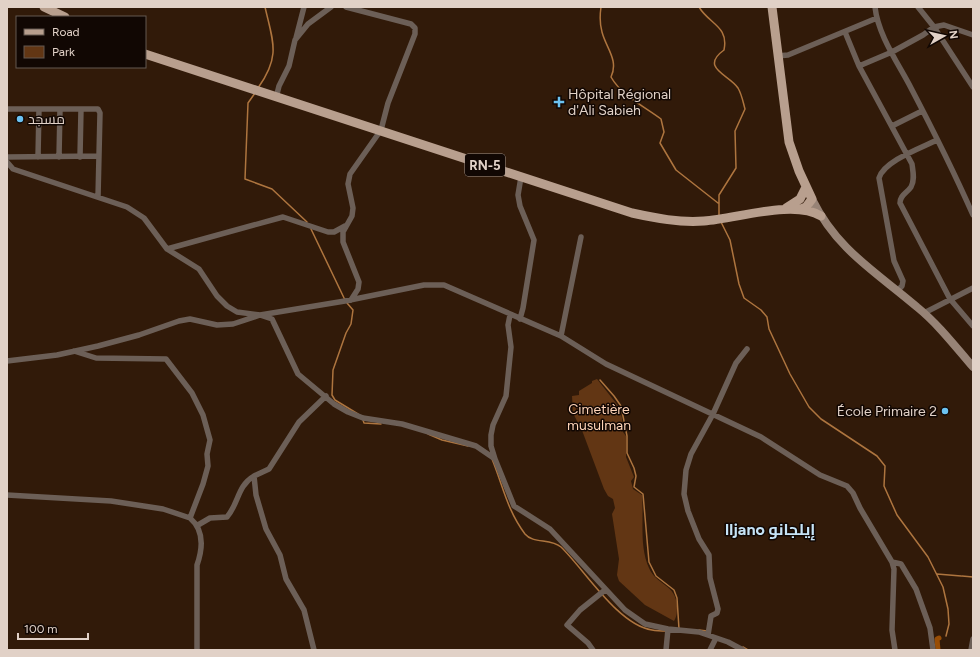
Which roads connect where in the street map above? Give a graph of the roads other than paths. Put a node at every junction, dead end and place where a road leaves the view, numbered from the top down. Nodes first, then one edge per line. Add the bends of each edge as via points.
1 (44, 7) edge
2 (304, 7) edge
3 (331, 7) edge
4 (346, 7) edge
5 (772, 7) edge
6 (874, 7) edge
7 (918, 7) edge
8 (63, 16) edge
9 (877, 18) junction
10 (934, 27) junction
11 (845, 32) junction
12 (973, 35) edge
13 (295, 40) junction
14 (892, 52) junction
15 (146, 54) edge
16 (777, 56) junction
17 (859, 66) junction
18 (973, 87) edge
19 (276, 98) junction
20 (7, 109) edge
21 (39, 109) junction
22 (60, 109) junction
23 (81, 109) junction
24 (922, 111) junction
25 (892, 126) junction
26 (381, 130) junction
27 (937, 140) junction
28 (907, 154) junction
29 (99, 156) junction
30 (7, 157) edge
31 (38, 157) junction
32 (59, 157) junction
33 (80, 157) junction
34 (7, 162) edge
35 (521, 178) junction
36 (806, 187) junction
37 (98, 197) junction
38 (812, 199) junction
39 (785, 209) junction
40 (801, 209) junction
41 (973, 215) edge
42 (821, 216) junction
43 (347, 225) junction
44 (581, 237) dead end
45 (167, 249) junction
46 (973, 288) edge
47 (897, 291) junction
48 (950, 299) junction
49 (351, 300) junction
50 (924, 313) junction
51 (260, 315) junction
52 (510, 315) junction
53 (520, 319) junction
54 (973, 326) edge
55 (561, 336) junction
56 (747, 349) dead end
57 (73, 351) junction
58 (7, 361) edge
59 (973, 367) edge
60 (326, 396) junction
61 (713, 414) junction
62 (495, 459) junction
63 (254, 476) junction
64 (7, 495) edge
65 (190, 518) junction
66 (198, 525) junction
67 (892, 562) junction
68 (605, 590) junction
69 (668, 629) junction
70 (708, 635) junction
71 (716, 638) junction
72 (973, 639) edge
73 (197, 650) edge
74 (314, 650) edge
75 (593, 650) edge
76 (666, 650) edge
77 (710, 650) edge
78 (743, 650) edge
79 (895, 650) edge
80 (933, 650) edge
81 (971, 650) edge

1 - 8 main road
2 - 13 street
3 - 13 street via 308,24
4 - 26 street via 411,24 415,28
5 - 16 main road
6 - 9 street
7 - 10 street
9 - 11 street
9 - 14 street
10 - 12 street via 944,25
10 - 14 street
10 - 18 street
11 - 16 street via 788,55
11 - 17 street
13 - 19 street
14 - 17 street
14 - 24 street
15 - 19 main road, RN-5
16 - 36 main road via 789,142
17 - 25 street
19 - 26 main road, RN-5
20 - 21 street
21 - 22 street
21 - 31 street
22 - 23 street
22 - 32 street
23 - 29 street via 98,109 100,113
23 - 33 street
24 - 25 street
24 - 27 street
25 - 28 street
26 - 35 main road, RN-5
26 - 43 street via 350,174 348,184 353,208
27 - 28 street
27 - 41 street
28 - 47 street via 881,171 879,178 894,261 903,281
28 - 48 street via 912,164 914,180 900,203
29 - 33 street
29 - 37 street
30 - 31 street
31 - 32 street
32 - 33 street
34 - 37 street via 13,169
35 - 39 main road, RN-5 via 652,218 685,222
35 - 53 street via 518,195 520,206 534,240
36 - 38 main road
36 - 39 main road, RN-5 via 800,200
37 - 45 street via 127,207 144,218
38 - 40 main road
38 - 42 main road
39 - 40 main road, RN-5
40 - 42 main road via 810,210
42 - 47 main road via 845,247
43 - 45 street via 340,230 328,232 283,217
43 - 49 street via 343,232 343,242 359,282
44 - 55 street
45 - 51 street via 199,269 227,306 237,312
46 - 48 street
47 - 50 main road
48 - 50 street
48 - 54 street
49 - 51 street
49 - 52 street via 437,284
50 - 59 main road
51 - 57 street via 233,324 217,325 190,319 179,321 139,335
51 - 60 street via 272,319 298,374
52 - 53 street
52 - 62 street via 508,325 511,347 506,396 491,435
53 - 55 street
55 - 61 street via 606,364
56 - 61 street via 736,363
57 - 58 street
57 - 65 street via 96,358 166,359 192,393 203,415 210,440 208,466
60 - 62 street via 348,412 363,418 420,428 476,446
60 - 63 street via 299,422 269,469
61 - 67 street via 761,437 820,475 847,486
61 - 70 street via 691,454 684,485 688,511 699,539 709,555 710,578 718,609 717,613 711,616
62 - 68 street via 514,506 550,529
63 - 66 street via 246,481 232,512 227,517 210,518
63 - 74 street via 256,495 266,529 280,555 286,579 304,610
64 - 65 street via 111,501 163,509
65 - 66 street
66 - 73 street via 202,543 197,565
67 - 79 street via 892,630
67 - 80 street via 902,564 916,588 930,628
68 - 69 street via 625,610 645,624
68 - 75 street via 580,610 567,625
69 - 70 street
69 - 76 street
70 - 71 street
71 - 77 street
71 - 78 street
72 - 81 street

